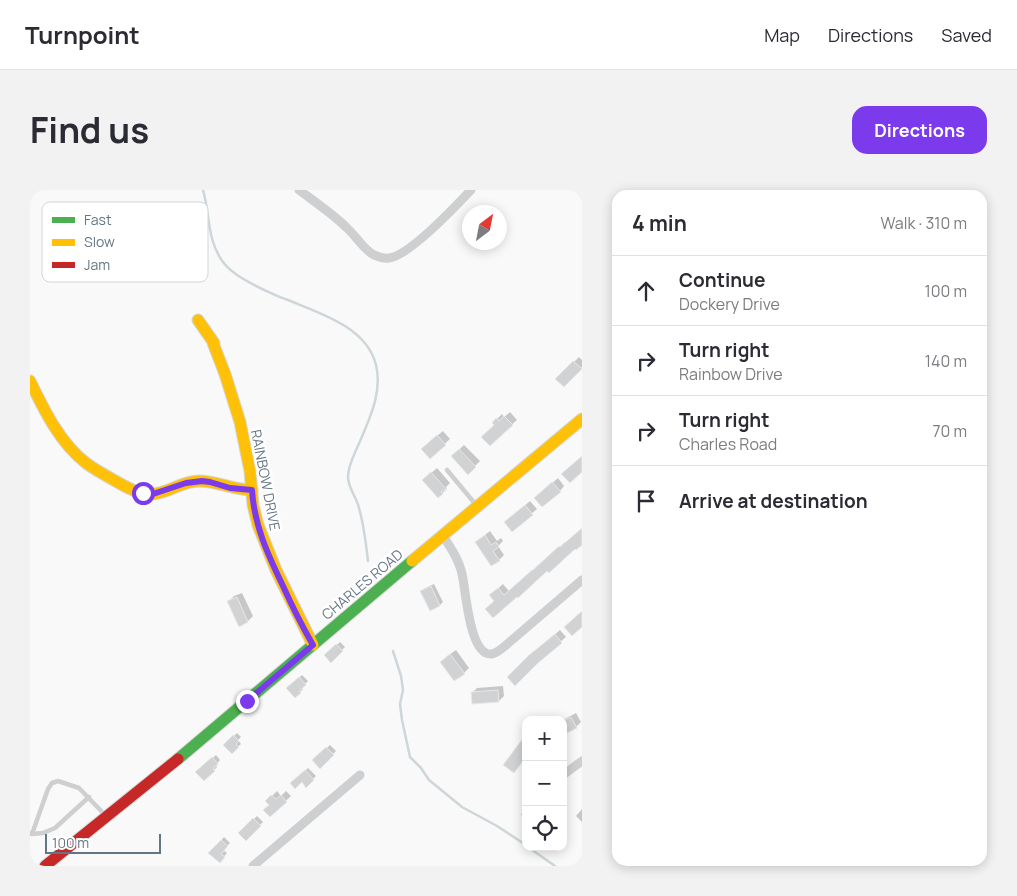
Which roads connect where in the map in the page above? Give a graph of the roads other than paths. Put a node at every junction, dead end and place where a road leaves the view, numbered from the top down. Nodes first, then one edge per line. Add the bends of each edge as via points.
1 (299, 190) edge
2 (471, 190) edge
3 (198, 320) dead end
4 (30, 381) edge
5 (582, 419) edge
6 (447, 470) dead end
7 (252, 490) junction
8 (478, 507) junction
9 (443, 536) junction
10 (582, 580) edge
11 (313, 645) junction
12 (582, 761) edge
13 (567, 772) edge
14 (360, 775) dead end
15 (89, 798) junction
16 (107, 817) junction
17 (31, 834) edge
18 (45, 866) edge
19 (253, 866) edge

1 - 2 street via 347,227 370,252 390,258 414,244
3 - 7 street, RAINBOW DRIVE via 211,337 223,365 243,437
4 - 7 street via 70,447 100,472 133,490 153,494 202,481
5 - 8 street, CHARLES ROAD
6 - 8 lane
7 - 11 street, RAINBOW DRIVE via 254,515 265,548
8 - 9 street, CHARLES ROAD
9 - 10 street via 458,562 476,640 484,652 490,654 505,646
9 - 11 street, CHARLES ROAD
11 - 16 street, CHARLES ROAD
12 - 13 street
14 - 19 street
15 - 16 lane
15 - 17 lane via 55,828
15 - 17 lane via 80,788 58,781 52,783
16 - 18 street, CHARLES ROAD

